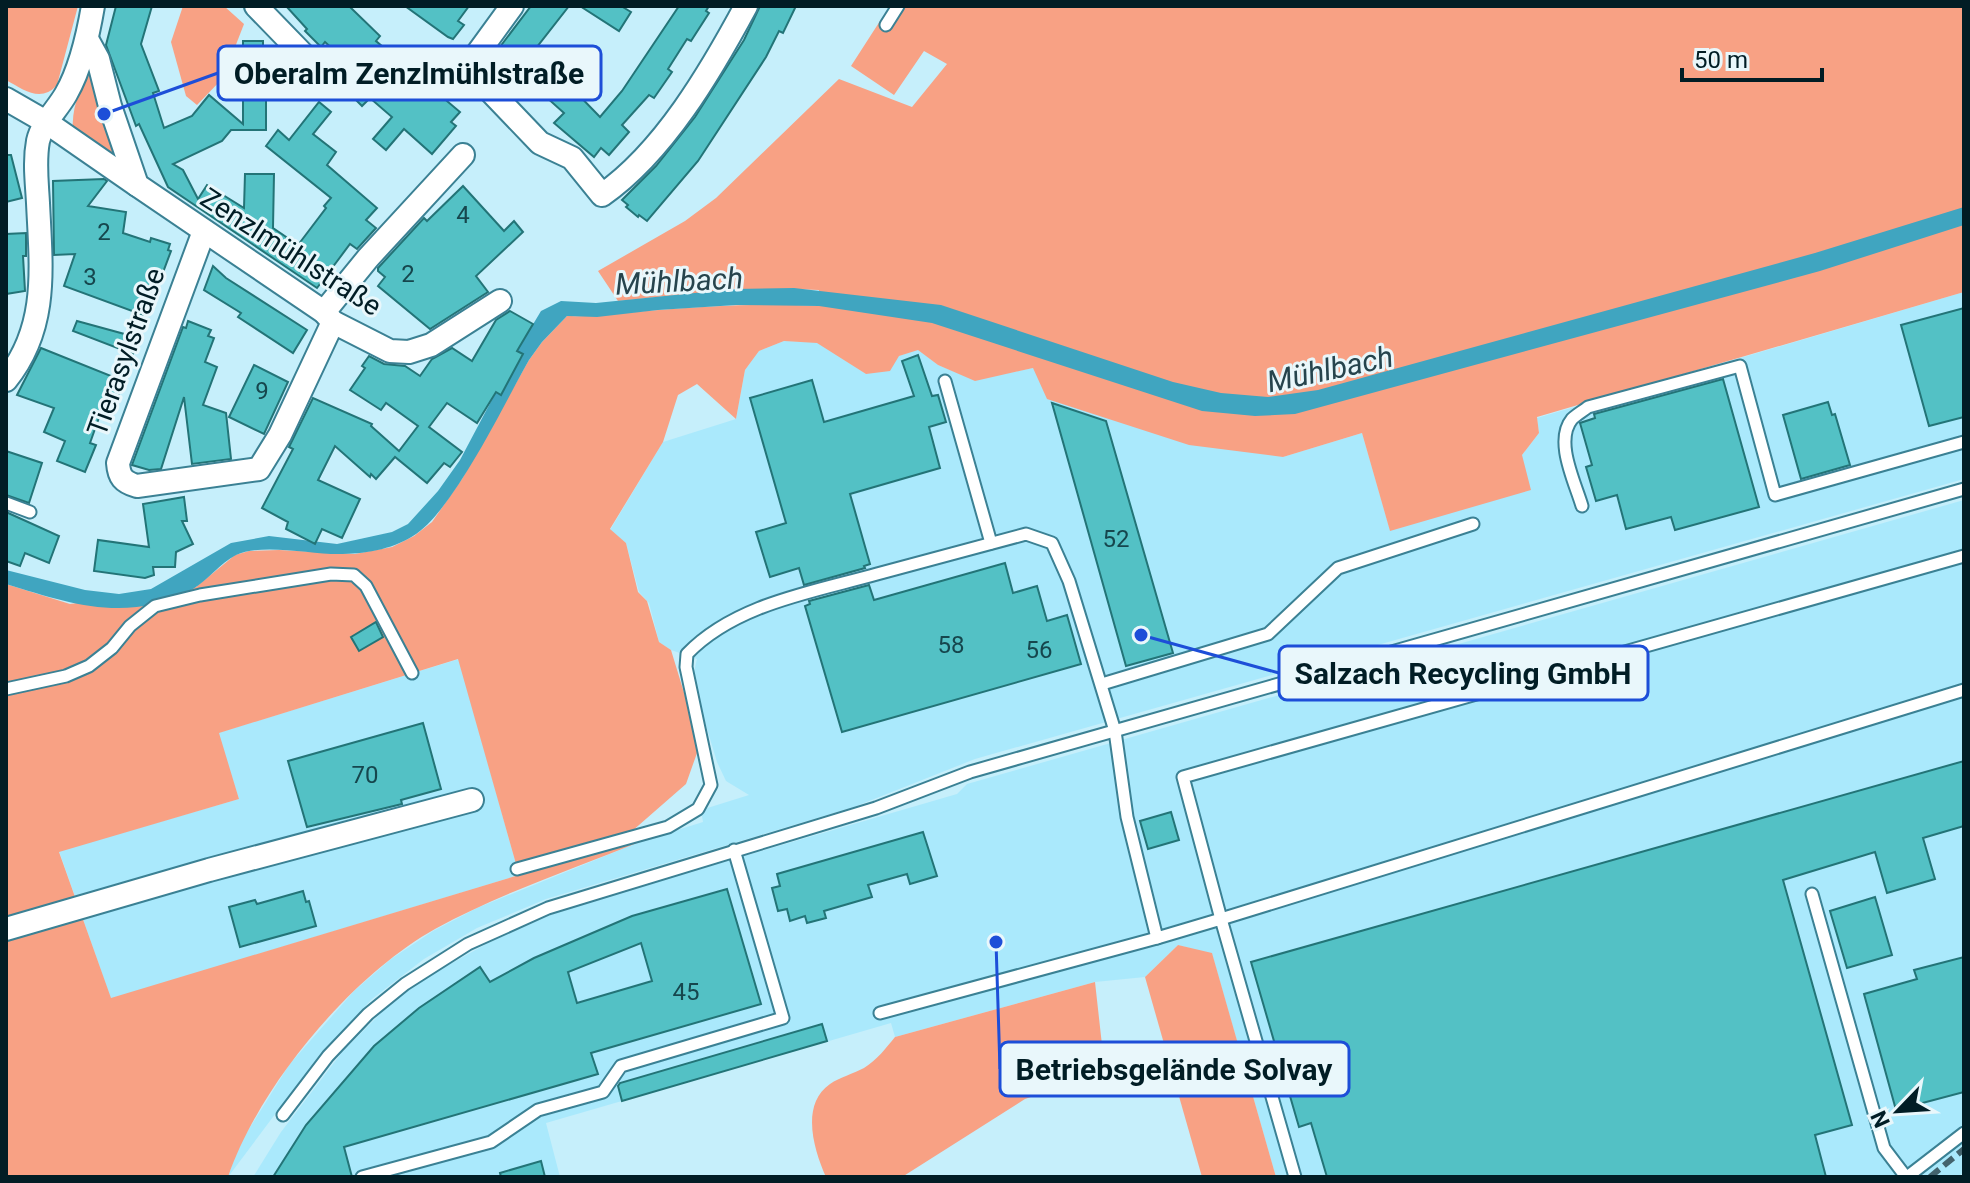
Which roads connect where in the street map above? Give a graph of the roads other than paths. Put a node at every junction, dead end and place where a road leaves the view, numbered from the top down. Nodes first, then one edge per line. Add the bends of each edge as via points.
1 (93, 6) edge
2 (256, 6) edge
3 (512, 6) edge
4 (746, 6) edge
5 (898, 6) edge
6 (886, 25) dead end
7 (87, 39) junction
8 (329, 86) dead end
9 (6, 99) edge
10 (46, 122) junction
11 (463, 155) dead end
12 (137, 185) junction
13 (204, 231) junction
14 (500, 301) dead end
15 (329, 317) junction
16 (6, 380) edge
17 (945, 381) dead end
18 (1964, 442) edge
19 (1964, 489) edge
20 (6, 503) edge
21 (1582, 506) dead end
22 (30, 512) dead end
23 (1473, 524) dead end
24 (991, 543) junction
25 (1964, 556) edge
26 (412, 673) dead end
27 (1102, 684) junction
28 (6, 689) edge
29 (1964, 690) edge
30 (1115, 731) junction
31 (472, 800) dead end
32 (734, 850) junction
33 (517, 869) dead end
34 (1812, 894) dead end
35 (1221, 919) junction
36 (6, 929) edge
37 (1157, 938) junction
38 (880, 1013) dead end
39 (283, 1115) dead end
40 (1964, 1133) edge
41 (362, 1177) edge
42 (1295, 1177) edge
43 (1906, 1177) edge

1 - 7 street
2 - 8 street
3 - 4 street via 472,61 473,73 540,143 572,158 602,195 622,181 663,135 711,68
5 - 6 lane
7 - 10 street via 68,91
7 - 12 street
9 - 10 street, Zenzlmühlstraße
10 - 12 street, Zenzlmühlstraße
10 - 16 street via 35,164 39,306 22,360
11 - 15 street via 368,258
12 - 13 street, Zenzlmühlstraße
13 - 15 street, Zenzlmühlstraße
13 - 15 street, Tierasylstraße via 118,463 126,483 137,486 259,469 280,435
14 - 15 street, Zenzlmühlstraße via 431,345 409,352 390,351
17 - 24 lane
18 - 21 lane via 1775,495 1740,366 1588,407 1572,419 1565,445
19 - 30 lane
20 - 22 lane
23 - 27 lane via 1338,568 1268,634
24 - 27 lane via 1026,534 1052,543
24 - 33 lane via 792,597 730,621 696,644 687,654 686,667 711,785 698,809 668,827
25 - 35 lane via 1183,777
26 - 28 lane via 366,586 354,575 331,574 155,606 89,666
27 - 30 lane
29 - 35 lane
30 - 32 lane via 970,772 876,808
30 - 37 lane via 1127,817
31 - 36 street
32 - 39 lane via 548,908 468,944 368,1014
32 - 41 lane via 783,1018 621,1066 603,1092 538,1110 491,1142
34 - 43 lane via 1884,1148
35 - 37 lane
35 - 42 lane
37 - 38 lane
40 - 43 lane

